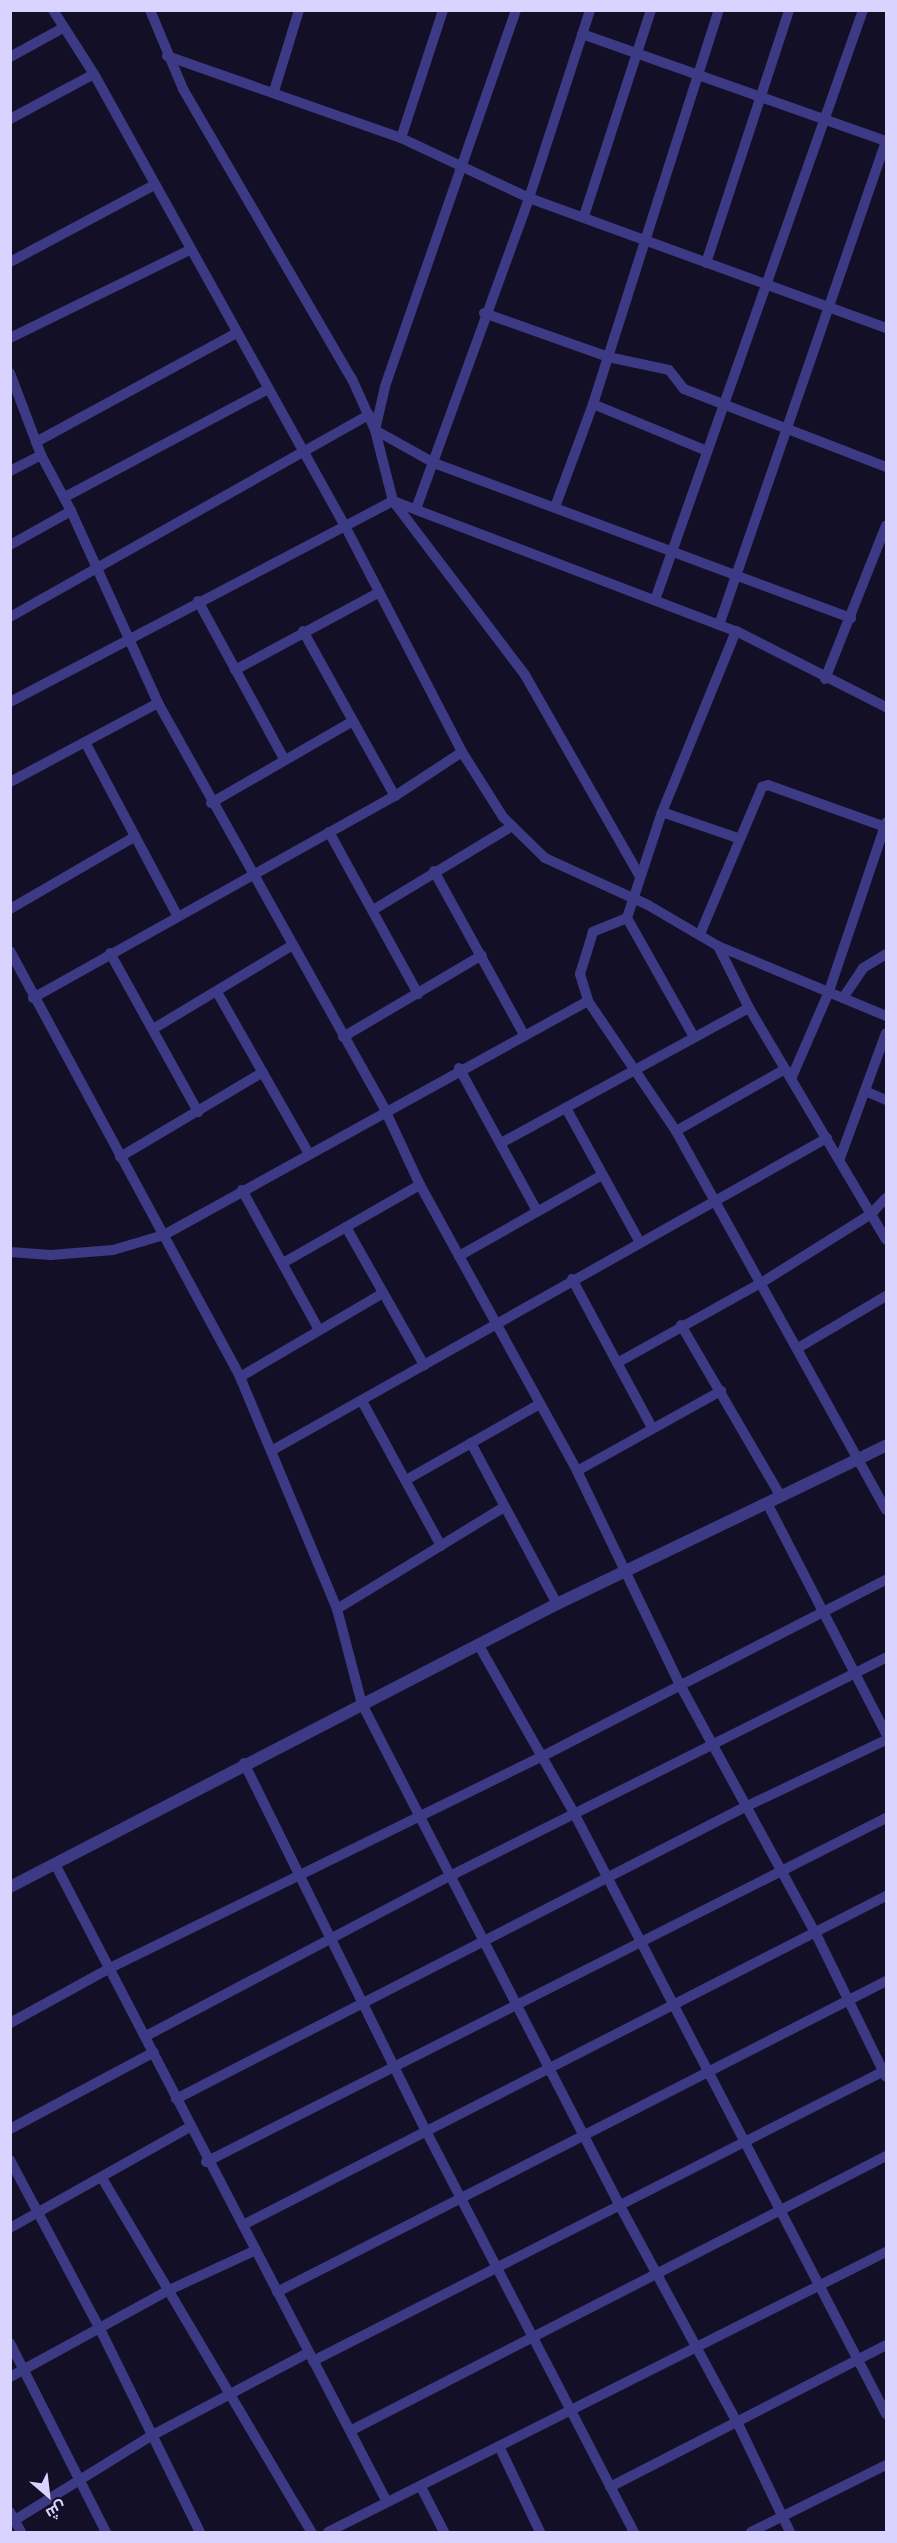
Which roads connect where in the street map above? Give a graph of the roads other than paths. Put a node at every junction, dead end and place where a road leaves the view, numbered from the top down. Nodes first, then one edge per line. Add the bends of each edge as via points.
1 (53, 10) edge
2 (150, 10) edge
3 (299, 10) edge
4 (443, 10) edge
5 (516, 10) edge
6 (590, 10) edge
7 (651, 10) edge
8 (719, 10) edge
9 (789, 10) edge
10 (863, 10) edge
11 (63, 28) junction
12 (582, 34) junction
13 (638, 51) junction
14 (167, 56) junction
15 (10, 57) edge
16 (699, 72) junction
17 (94, 74) junction
18 (274, 91) junction
19 (761, 95) junction
20 (824, 118) junction
21 (10, 119) edge
22 (401, 138) junction
23 (886, 141) edge
24 (462, 163) junction
25 (154, 185) junction
26 (529, 198) junction
27 (584, 216) junction
28 (644, 240) junction
29 (190, 250) junction
30 (10, 262) edge
31 (706, 263) junction
32 (764, 285) junction
33 (826, 307) junction
34 (484, 313) junction
35 (886, 328) edge
36 (237, 333) junction
37 (10, 338) edge
38 (608, 357) junction
39 (10, 373) edge
40 (268, 388) junction
41 (723, 403) junction
42 (593, 404) junction
43 (369, 415) junction
44 (786, 429) junction
45 (375, 430) junction
46 (36, 442) junction
47 (707, 451) junction
48 (302, 453) junction
49 (41, 455) junction
50 (434, 463) junction
51 (886, 466) edge
52 (10, 471) edge
53 (65, 497) junction
54 (393, 501) junction
55 (555, 507) junction
56 (416, 509) junction
57 (72, 511) junction
58 (345, 526) junction
59 (886, 526) edge
60 (884, 540) edge
61 (10, 545) edge
62 (674, 550) junction
63 (98, 569) junction
64 (737, 575) junction
65 (378, 593) junction
66 (655, 600) junction
67 (198, 602) junction
68 (10, 616) edge
69 (851, 618) junction
70 (719, 625) junction
71 (736, 631) junction
72 (303, 632) junction
73 (129, 638) junction
74 (235, 670) junction
75 (825, 679) junction
76 (10, 702) edge
77 (158, 702) junction
78 (886, 707) edge
79 (353, 721) junction
80 (85, 742) junction
81 (462, 752) junction
82 (284, 759) junction
83 (10, 782) edge
84 (394, 796) junction
85 (211, 803) junction
86 (662, 812) junction
87 (886, 825) edge
88 (512, 826) junction
89 (329, 832) junction
90 (134, 837) junction
91 (738, 838) junction
92 (434, 871) junction
93 (252, 874) junction
94 (639, 875) junction
95 (631, 900) junction
96 (10, 909) edge
97 (373, 910) junction
98 (177, 915) junction
99 (627, 918) junction
100 (700, 934) junction
101 (291, 946) junction
102 (718, 946) junction
103 (10, 951) edge
104 (110, 953) junction
105 (886, 954) edge
106 (482, 955) junction
107 (216, 992) junction
108 (418, 994) junction
109 (828, 994) junction
110 (33, 998) junction
111 (843, 998) junction
112 (588, 1001) junction
113 (749, 1008) junction
114 (886, 1016) edge
115 (153, 1029) junction
116 (523, 1033) junction
117 (886, 1033) edge
118 (343, 1037) junction
119 (694, 1037) junction
120 (459, 1068) junction
121 (785, 1070) junction
122 (634, 1071) junction
123 (262, 1072) junction
124 (791, 1080) junction
125 (865, 1091) junction
126 (886, 1100) edge
127 (566, 1108) junction
128 (386, 1110) junction
129 (198, 1112) junction
130 (676, 1131) junction
131 (827, 1138) junction
132 (501, 1143) junction
133 (308, 1152) junction
134 (120, 1157) junction
135 (840, 1158) junction
136 (602, 1175) junction
137 (420, 1185) junction
138 (242, 1190) junction
139 (886, 1198) edge
140 (716, 1202) junction
141 (537, 1211) junction
142 (871, 1214) junction
143 (346, 1227) junction
144 (164, 1235) junction
145 (886, 1239) edge
146 (639, 1241) junction
147 (10, 1252) edge
148 (459, 1256) junction
149 (283, 1263) junction
150 (572, 1280) junction
151 (761, 1283) junction
152 (383, 1293) junction
153 (886, 1296) edge
154 (495, 1322) junction
155 (681, 1325) junction
156 (319, 1330) junction
157 (798, 1348) junction
158 (617, 1363) junction
159 (424, 1365) junction
160 (240, 1377) junction
161 (721, 1391) junction
162 (362, 1401) junction
163 (540, 1404) junction
164 (651, 1426) junction
165 (471, 1443) junction
166 (886, 1446) edge
167 (272, 1450) junction
168 (859, 1459) junction
169 (577, 1471) junction
170 (406, 1480) junction
171 (781, 1497) junction
172 (767, 1503) junction
173 (504, 1507) junction
174 (886, 1510) edge
175 (441, 1546) junction
176 (626, 1574) junction
177 (886, 1580) edge
178 (557, 1604) junction
179 (337, 1609) junction
180 (823, 1611) junction
181 (478, 1644) junction
182 (886, 1659) edge
183 (856, 1674) junction
184 (680, 1683) junction
185 (362, 1704) junction
186 (886, 1734) edge
187 (886, 1740) edge
188 (714, 1744) junction
189 (541, 1757) junction
190 (244, 1763) junction
191 (745, 1807) junction
192 (575, 1815) junction
193 (421, 1816) junction
194 (886, 1818) edge
195 (55, 1864) junction
196 (300, 1873) junction
197 (780, 1873) junction
198 (452, 1875) junction
199 (609, 1880) junction
200 (10, 1887) edge
201 (886, 1896) edge
202 (815, 1932) junction
203 (331, 1938) junction
204 (486, 1941) junction
205 (641, 1942) junction
206 (110, 1968) junction
207 (886, 1981) edge
208 (849, 2000) junction
209 (673, 2001) junction
210 (363, 2003) junction
211 (519, 2005) junction
212 (10, 2023) edge
213 (146, 2036) junction
214 (154, 2052) junction
215 (396, 2067) junction
216 (549, 2067) junction
217 (710, 2070) junction
218 (886, 2073) edge
219 (176, 2099) junction
220 (190, 2127) junction
221 (10, 2128) edge
222 (426, 2131) junction
223 (585, 2134) junction
224 (745, 2141) junction
225 (886, 2156) edge
226 (10, 2160) edge
227 (206, 2162) junction
228 (102, 2178) junction
229 (462, 2198) junction
230 (620, 2206) junction
231 (38, 2210) junction
232 (780, 2211) junction
233 (243, 2225) junction
234 (10, 2228) edge
235 (256, 2250) junction
236 (886, 2252) edge
237 (500, 2268) junction
238 (659, 2274) junction
239 (821, 2286) junction
240 (167, 2291) junction
241 (278, 2292) junction
242 (100, 2328) junction
243 (534, 2336) junction
244 (10, 2343) edge
245 (886, 2345) edge
246 (698, 2349) junction
247 (311, 2357) junction
248 (857, 2360) junction
249 (23, 2370) junction
250 (10, 2377) edge
251 (228, 2392) junction
252 (571, 2411) junction
253 (886, 2414) edge
254 (738, 2424) junction
255 (352, 2430) junction
256 (150, 2436) junction
257 (499, 2446) junction
258 (886, 2465) edge
259 (81, 2483) junction
260 (420, 2487) junction
261 (610, 2487) junction
262 (387, 2502) junction
263 (782, 2517) junction
264 (12, 2518) edge
265 (348, 2529) edge
266 (21, 2532) edge
267 (106, 2532) edge
268 (200, 2532) edge
269 (311, 2532) edge
270 (328, 2532) edge
271 (444, 2532) edge
272 (540, 2532) edge
273 (634, 2532) edge
274 (751, 2532) edge
275 (790, 2532) edge

1 - 11 street
2 - 14 street
3 - 18 street
4 - 22 street
5 - 24 street
6 - 12 street
7 - 13 street
8 - 16 street
9 - 19 street
10 - 20 street
11 - 15 street
11 - 17 street
12 - 13 street
12 - 26 street
13 - 16 street
13 - 27 street
14 - 18 street
14 - 43 street
16 - 19 street
16 - 28 street
17 - 21 street
17 - 25 street
18 - 22 street
19 - 20 street
19 - 31 street
20 - 23 street
20 - 32 street
22 - 24 street
23 - 33 street
24 - 26 street
24 - 45 street via 384,387
25 - 29 street
25 - 30 street
26 - 27 street
26 - 34 street
27 - 28 street
28 - 31 street
28 - 38 street
29 - 36 street
29 - 37 street
31 - 32 street
32 - 33 street
32 - 41 street
33 - 35 street
33 - 44 street
34 - 38 street
34 - 50 street
36 - 40 street
36 - 46 street
38 - 41 street via 669,370 684,389
38 - 42 street
39 - 46 street
40 - 48 street
40 - 53 street
41 - 44 street
41 - 47 street
42 - 47 street
42 - 55 street
43 - 45 street
43 - 48 street
44 - 51 street
44 - 64 street
45 - 50 street
45 - 54 street
46 - 49 street
47 - 62 street
48 - 58 street
48 - 63 street
49 - 52 street
49 - 53 street
50 - 55 street
50 - 56 street
53 - 57 street
54 - 56 street
54 - 58 street
54 - 94 street via 525,675
55 - 62 street
56 - 66 street
57 - 61 street
57 - 63 street
58 - 65 street
58 - 67 street
59 - 60 street
60 - 69 street
62 - 64 street
62 - 66 street
63 - 68 street
63 - 73 street
64 - 69 street
64 - 70 street
65 - 72 street
65 - 81 street
66 - 70 street
67 - 73 street
67 - 74 street
69 - 75 street
70 - 71 street
71 - 75 street
71 - 86 street
72 - 74 street
72 - 79 street
73 - 76 street
73 - 77 street
74 - 82 street
75 - 78 street
77 - 80 street
77 - 85 street
79 - 82 street
79 - 84 street
80 - 83 street
80 - 90 street
81 - 84 street
81 - 88 street
82 - 85 street
84 - 89 street
85 - 93 street
86 - 91 street
86 - 94 street
87 - 91 street via 768,785 758,790
87 - 109 street
88 - 92 street
88 - 95 street via 545,858
89 - 93 street
89 - 97 street
90 - 96 street
90 - 98 street
91 - 100 street
92 - 97 street
92 - 106 street
93 - 98 street
93 - 101 street
94 - 95 street
95 - 99 street
95 - 100 street
97 - 108 street
98 - 104 street
99 - 112 street via 593,932 587,941 580,974
99 - 119 street
100 - 102 street
101 - 107 street
101 - 118 street
102 - 109 street
102 - 113 street
103 - 110 street
104 - 110 street
104 - 115 street
105 - 111 street via 863,968
106 - 108 street
106 - 116 street
107 - 115 street
107 - 123 street
108 - 118 street
109 - 111 street
109 - 124 street
110 - 134 street
111 - 114 street
112 - 116 street
112 - 122 street
113 - 119 street
113 - 121 street
115 - 129 street
116 - 120 street
117 - 125 street
118 - 128 street
119 - 122 street
120 - 128 street
120 - 132 street
121 - 124 street
121 - 130 street
122 - 127 street
122 - 130 street
123 - 129 street
123 - 133 street
124 - 131 street
125 - 126 street
125 - 135 street
127 - 132 street
127 - 136 street
128 - 133 street
128 - 137 street
129 - 134 street
130 - 140 street
131 - 135 street
131 - 140 street
132 - 141 street
133 - 138 street
134 - 144 street
135 - 142 street
136 - 141 street
136 - 146 street
137 - 143 street
137 - 148 street
138 - 144 street
138 - 149 street
139 - 142 street
140 - 146 street
140 - 151 street
141 - 148 street
142 - 145 street
142 - 151 street
143 - 149 street
143 - 152 street
144 - 147 street via 113,1251 51,1255
144 - 160 street
146 - 150 street
148 - 154 street
149 - 156 street
150 - 154 street
150 - 158 street
151 - 155 street
151 - 157 street
152 - 156 street
152 - 159 street
153 - 157 street
154 - 159 street
154 - 163 street
155 - 158 street
155 - 161 street
156 - 160 street
157 - 168 street
158 - 164 street
159 - 162 street
160 - 167 street
161 - 164 street
161 - 171 street
162 - 167 street
162 - 170 street
163 - 165 street
163 - 169 street
164 - 169 street
165 - 170 street
165 - 173 street
166 - 168 street
167 - 179 street
168 - 171 street
168 - 174 street
169 - 176 street
170 - 175 street
171 - 172 street
172 - 176 street
172 - 180 street
173 - 175 street
173 - 178 street
175 - 179 street
176 - 178 street
176 - 184 street
177 - 180 street
178 - 181 street
179 - 185 street
180 - 183 street
180 - 184 street
181 - 185 street
181 - 189 street
182 - 183 street
183 - 186 street
183 - 188 street
184 - 188 street
184 - 189 street
185 - 190 street
185 - 193 street
187 - 191 street
188 - 191 street
188 - 192 street
189 - 192 street
189 - 193 street
190 - 195 street
190 - 196 street
191 - 197 street
191 - 199 street
192 - 198 street
192 - 199 street
193 - 196 street
193 - 198 street
194 - 197 street
195 - 200 street
195 - 206 street
196 - 203 street
196 - 206 street
197 - 202 street
197 - 205 street
198 - 203 street
198 - 204 street
199 - 204 street
199 - 205 street
201 - 202 street
202 - 208 street
202 - 209 street
203 - 210 street
203 - 213 street
204 - 210 street
204 - 211 street
205 - 209 street
205 - 211 street
206 - 212 street
206 - 213 street
207 - 208 street
208 - 217 street
208 - 218 street
209 - 216 street
209 - 217 street
210 - 215 street
210 - 219 street
211 - 215 street
211 - 216 street
213 - 214 street
214 - 219 street
214 - 221 street
215 - 222 street
215 - 227 street
216 - 222 street
216 - 223 street
217 - 223 street
217 - 224 street
218 - 224 street
219 - 220 street
220 - 227 street
220 - 228 street
222 - 229 street
222 - 233 street
223 - 229 street
223 - 230 street
224 - 230 street
224 - 232 street
225 - 232 street
226 - 231 street
227 - 233 street
228 - 231 street
228 - 240 street
229 - 237 street
229 - 241 street
230 - 237 street
230 - 238 street
231 - 234 street
231 - 242 street
232 - 238 street
232 - 239 street
233 - 235 street
235 - 240 street
235 - 241 street
236 - 239 street
237 - 243 street
237 - 247 street
238 - 243 street
238 - 246 street
239 - 246 street
239 - 248 street
240 - 242 street
240 - 251 street
241 - 247 street
242 - 249 street
242 - 256 street
243 - 252 street
243 - 255 street
244 - 249 street
245 - 248 street
246 - 252 street
246 - 254 street
247 - 251 street
247 - 255 street
248 - 253 street
248 - 254 street
249 - 250 street
249 - 259 street
251 - 256 street
251 - 269 street
252 - 257 street
252 - 261 street
254 - 261 street
254 - 263 street
255 - 262 street
256 - 259 street
256 - 268 street
257 - 260 street
257 - 272 street
258 - 263 street
259 - 264 street
259 - 267 street
260 - 262 street
260 - 271 street
261 - 273 street
262 - 265 street
263 - 274 street
263 - 275 street
264 - 266 street
265 - 270 street

